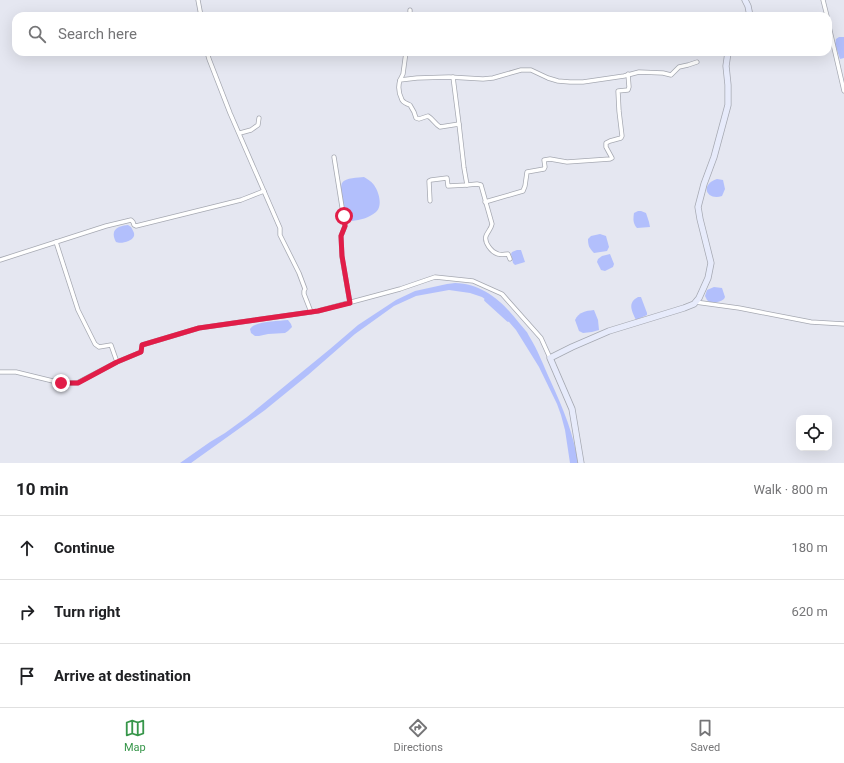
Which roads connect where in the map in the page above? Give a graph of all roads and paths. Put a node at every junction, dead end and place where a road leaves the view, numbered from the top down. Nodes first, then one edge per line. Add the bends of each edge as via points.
1 (198, 0) edge
2 (746, 0) edge
3 (823, 0) edge
4 (200, 12) edge
5 (749, 12) edge
6 (826, 12) edge
7 (832, 39) edge
8 (208, 56) edge
9 (405, 56) edge
10 (727, 56) edge
11 (697, 62) dead end
12 (628, 74) junction
13 (453, 78) junction
14 (400, 80) junction
15 (844, 91) edge
16 (260, 118) dead end
17 (459, 124) junction
18 (240, 134) junction
19 (334, 157) dead end
20 (467, 184) junction
21 (264, 191) junction
22 (430, 201) dead end
23 (485, 202) junction
24 (56, 242) junction
25 (510, 259) dead end
26 (0, 260) edge
27 (695, 302) junction
28 (350, 303) junction
29 (311, 312) junction
30 (844, 324) edge
31 (550, 358) junction
32 (117, 362) junction
33 (0, 372) edge
34 (581, 463) edge

1 - 4 street
2 - 5 main road
3 - 6 street
7 - 15 street
8 - 18 street
9 - 14 street
10 - 27 main road via 728,105 698,207 711,263 708,278
11 - 12 street via 679,67 671,75 639,72
12 - 13 street via 583,82 558,81 531,70 521,70 493,78
12 - 23 street via 628,90 618,91 622,136 606,143 612,158 567,162 544,160 544,169 527,172 523,191
13 - 14 street
13 - 17 street
14 - 17 street via 398,85 402,100 410,105 416,118 428,116 440,127
16 - 18 street via 258,125
17 - 20 street
18 - 21 street
19 - 28 street via 345,226 341,236 342,256
20 - 22 street via 448,186 446,178 431,180
20 - 23 street via 480,185
21 - 24 street via 241,200 186,214 136,226 131,220
21 - 29 street via 280,228 280,235 299,273
23 - 25 street via 492,224 486,242 492,250 499,254 508,254
24 - 26 street
24 - 32 street via 78,310 95,344 111,345
27 - 30 street via 811,322
27 - 31 main road via 684,308 609,331
28 - 29 street
28 - 31 street via 435,277 473,281 502,294 541,338
29 - 32 street via 199,328 142,345 141,352
31 - 34 main road via 572,409
32 - 33 street via 78,383 61,383 16,372

